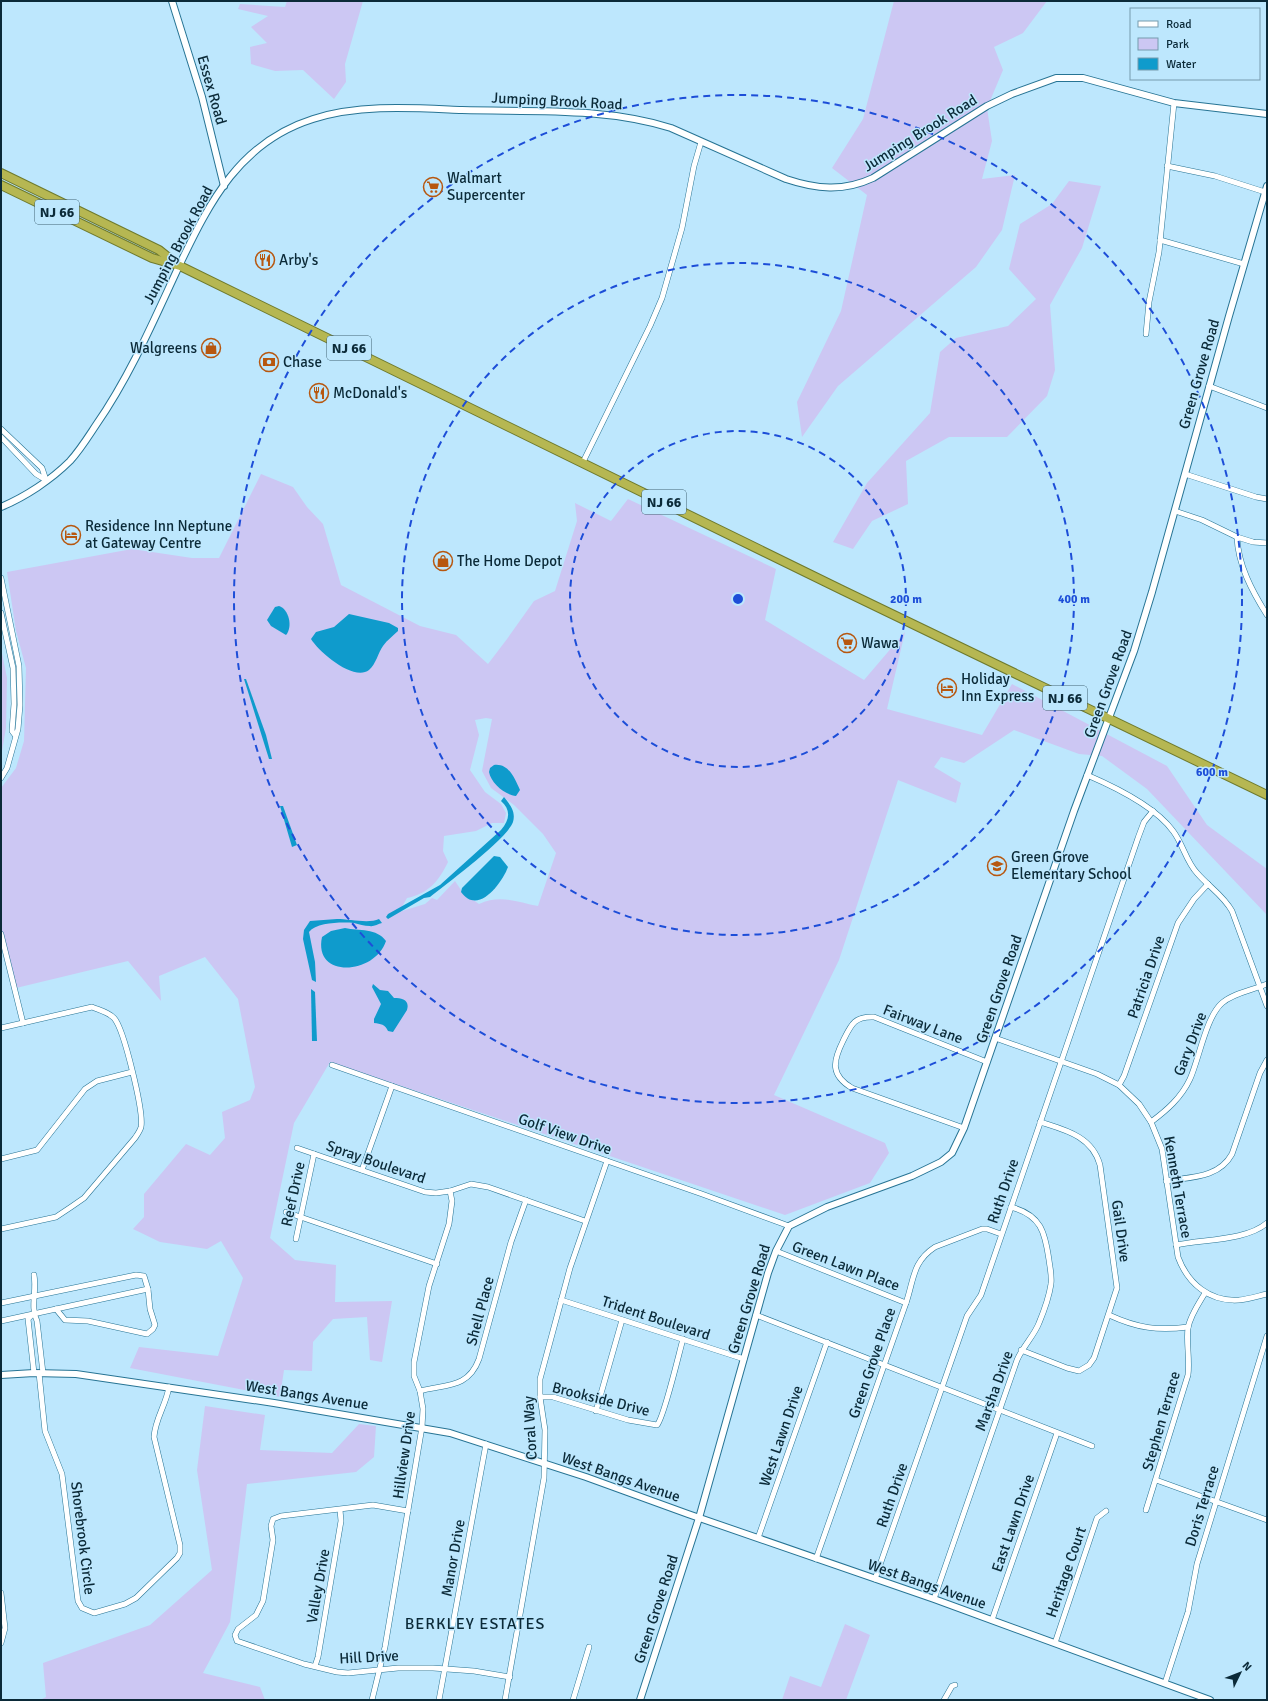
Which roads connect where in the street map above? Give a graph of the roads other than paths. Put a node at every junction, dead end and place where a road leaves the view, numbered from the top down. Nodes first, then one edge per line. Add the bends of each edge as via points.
1 (172, 1) edge
2 (1174, 103) junction
3 (1267, 114) edge
4 (701, 142) junction
5 (1167, 166) junction
6 (1, 173) edge
7 (1, 185) edge
8 (224, 186) junction
9 (1267, 186) edge
10 (1265, 192) junction
11 (1160, 240) junction
12 (1244, 264) junction
13 (180, 266) junction
14 (1146, 334) dead end
15 (1209, 386) junction
16 (1267, 408) edge
17 (1, 429) edge
18 (1, 438) edge
19 (583, 462) junction
20 (1185, 474) junction
21 (46, 480) junction
22 (1267, 499) edge
23 (1, 507) edge
24 (1175, 511) junction
25 (1237, 537) junction
26 (1267, 543) edge
27 (1, 578) edge
28 (1, 613) edge
29 (1267, 614) edge
30 (1109, 719) junction
31 (15, 735) junction
32 (1087, 775) junction
33 (1, 778) edge
34 (1267, 795) edge
35 (1153, 811) junction
36 (1208, 884) junction
37 (1, 934) edge
38 (1267, 984) edge
39 (1260, 987) junction
40 (1267, 1006) edge
41 (23, 1023) junction
42 (1, 1028) edge
43 (995, 1038) junction
44 (1267, 1060) edge
45 (1061, 1061) junction
46 (987, 1062) junction
47 (332, 1065) dead end
48 (132, 1072) junction
49 (392, 1086) junction
50 (1119, 1086) junction
51 (1040, 1122) junction
52 (1151, 1122) junction
53 (964, 1128) junction
54 (297, 1148) dead end
55 (314, 1154) junction
56 (1, 1159) edge
57 (607, 1161) junction
58 (362, 1170) junction
59 (1166, 1181) junction
60 (450, 1191) junction
61 (526, 1200) junction
62 (1011, 1207) junction
63 (286, 1212) dead end
64 (301, 1217) junction
65 (585, 1221) junction
66 (1267, 1222) edge
67 (789, 1226) junction
68 (1, 1229) edge
69 (1002, 1234) junction
70 (296, 1239) dead end
71 (1176, 1244) junction
72 (776, 1251) junction
73 (436, 1264) junction
74 (34, 1275) dead end
75 (148, 1289) junction
76 (1205, 1293) junction
77 (1267, 1294) edge
78 (35, 1297) junction
79 (561, 1300) junction
80 (906, 1302) junction
81 (1, 1303) edge
82 (56, 1309) junction
83 (33, 1314) junction
84 (756, 1315) junction
85 (1109, 1315) junction
86 (622, 1320) junction
87 (1, 1321) edge
88 (1188, 1327) junction
89 (1267, 1336) edge
90 (683, 1339) junction
91 (827, 1342) junction
92 (1021, 1350) junction
93 (744, 1359) junction
94 (884, 1365) junction
95 (39, 1373) junction
96 (1, 1375) edge
97 (169, 1387) junction
98 (942, 1388) junction
99 (420, 1391) junction
100 (540, 1397) junction
101 (1000, 1410) junction
102 (596, 1411) junction
103 (422, 1427) junction
104 (1057, 1433) junction
105 (486, 1444) junction
106 (1092, 1446) dead end
107 (544, 1464) junction
108 (1156, 1480) junction
109 (1216, 1502) junction
110 (340, 1510) junction
111 (1146, 1510) dead end
112 (408, 1511) junction
113 (1106, 1511) dead end
114 (700, 1518) junction
115 (1267, 1520) edge
116 (758, 1538) junction
117 (816, 1559) junction
118 (875, 1579) junction
119 (1, 1593) edge
120 (1, 1597) edge
121 (934, 1599) junction
122 (992, 1620) junction
123 (1, 1643) edge
124 (1055, 1643) junction
125 (589, 1647) dead end
126 (314, 1666) junction
127 (446, 1668) junction
128 (380, 1669) junction
129 (510, 1677) junction
130 (1165, 1683) junction
131 (955, 1685) dead end
132 (372, 1700) edge
133 (439, 1700) edge
134 (505, 1700) edge
135 (573, 1700) edge
136 (640, 1700) edge
137 (944, 1700) edge
138 (1210, 1700) edge

1 - 8 street, Essex Road via 202,98
2 - 3 street, Jumping Brook Road
2 - 4 street, Jumping Brook Road via 1090,79 1056,78 987,106 873,178 860,184 836,188 818,188 786,179
2 - 5 street
4 - 8 street, Jumping Brook Road via 653,122 584,113 420,109 352,111 314,119 273,137 253,152
4 - 19 street via 682,228 662,298
5 - 10 street via 1215,176
5 - 11 street
6 - 13 highway, NJ 66 via 159,250
7 - 13 highway, NJ 66 via 152,258
8 - 13 street, Jumping Brook Road via 206,213
9 - 10 street, Green Grove Road
10 - 12 street, Green Grove Road
11 - 12 street
11 - 14 street
12 - 15 street, Green Grove Road
13 - 19 highway, NJ 66
13 - 21 street, Jumping Brook Road via 114,398 72,459
15 - 16 street
15 - 20 street, Green Grove Road
17 - 21 street via 42,468
18 - 21 street via 36,474
19 - 30 highway, NJ 66
20 - 22 street
20 - 24 street, Green Grove Road
21 - 23 street, Jumping Brook Road
24 - 25 street via 1202,520
24 - 30 street, Green Grove Road via 1134,651
25 - 26 street
25 - 29 street via 1238,552 1249,582
27 - 31 street via 19,666 20,705
28 - 31 street via 13,668 12,731
30 - 32 street, Green Grove Road
30 - 34 highway, NJ 66
31 - 33 street via 7,768
32 - 35 street
32 - 43 street, Green Grove Road
35 - 36 street via 1174,832 1194,869
35 - 45 street, Ruth Drive via 1144,822 1138,838
36 - 39 street via 1225,899 1232,911
36 - 50 street, Patricia Drive via 1194,898 1178,923
37 - 41 street
38 - 39 street, Gary Drive
39 - 40 street
39 - 52 street, Gary Drive via 1231,997 1218,1007 1211,1019 1187,1085 1172,1105
41 - 42 street
41 - 48 street via 92,1007 102,1010 114,1018 121,1030
43 - 45 street, Kenneth Terrace
43 - 46 street, Green Grove Road
44 - 59 street via 1227,1162 1210,1174
45 - 50 street, Kenneth Terrace via 1097,1074
45 - 51 street, Ruth Drive
46 - 53 street, Green Grove Road
46 - 53 street, Fairway Lane via 874,1017 866,1017 851,1024 835,1055 834,1063 839,1078 852,1088
47 - 49 street, Golf View Drive
48 - 56 street via 97,1081 85,1088 37,1150
48 - 68 street via 141,1110 141,1128 135,1138 76,1204 56,1217
49 - 57 street, Golf View Drive
49 - 58 street
50 - 52 street, Kenneth Terrace via 1138,1104
51 - 62 street, Ruth Drive
51 - 85 street, Gail Drive via 1081,1137 1099,1160 1117,1282 1116,1295
52 - 59 street, Kenneth Terrace via 1162,1149
53 - 67 street, Green Grove Road via 952,1153 941,1162 912,1176 828,1207
54 - 55 street, Spray Boulevard
55 - 58 street, Spray Boulevard
55 - 64 street, Reef Drive
57 - 65 street, Coral Way
57 - 67 street, Golf View Drive
58 - 60 street, Spray Boulevard via 426,1192
59 - 71 street, Kenneth Terrace
60 - 61 street, Spray Boulevard via 471,1184
60 - 73 street, Hillview Drive via 452,1201 449,1224
61 - 65 street, Spray Boulevard
61 - 99 street, Shell Place via 511,1242 474,1371 456,1384
62 - 69 street, Ruth Drive
62 - 92 street, Marsha Drive via 1027,1212 1041,1227 1045,1236 1051,1278 1050,1291 1038,1324
63 - 64 street
64 - 70 street, Reef Drive
64 - 73 street
65 - 79 street, Coral Way
66 - 71 street via 1256,1230 1240,1235
67 - 72 street, Green Grove Road
69 - 80 street, Green Grove Place via 982,1229 929,1251 915,1269
69 - 98 street, Ruth Drive via 981,1296 967,1316
71 - 76 street, Kenneth Terrace via 1185,1273 1195,1286
72 - 80 street, Green Lawn Place
72 - 84 street, Green Grove Road
73 - 99 street, Hillview Drive via 429,1286 414,1362 414,1376
74 - 78 street
75 - 78 street via 144,1276 136,1275
75 - 82 street
75 - 82 street via 155,1325 147,1334 88,1321 65,1320
76 - 77 street, Kenneth Terrace via 1233,1300
76 - 88 street, Stephen Terrace
78 - 81 street
78 - 83 street
79 - 86 street, Trident Boulevard
79 - 100 street, Coral Way via 540,1379
80 - 94 street, Green Grove Place
82 - 83 street
83 - 87 street
83 - 95 street via 37,1321
83 - 95 street via 28,1319
84 - 91 street
84 - 93 street, Green Grove Road
85 - 88 street via 1130,1324 1153,1329
85 - 92 street, Gail Drive via 1094,1358 1083,1370 1067,1368
86 - 90 street, Trident Boulevard
86 - 102 street
88 - 108 street, Stephen Terrace via 1188,1375
89 - 109 street, Doris Terrace
90 - 93 street, Trident Boulevard
90 - 102 street, Brookside Drive via 660,1422 657,1425
91 - 94 street
91 - 116 street, West Lawn Drive
92 - 101 street, Marsha Drive
93 - 114 street, Green Grove Road
94 - 98 street
94 - 117 street, Green Grove Place
95 - 96 street, West Bangs Avenue
95 - 97 street, West Bangs Avenue via 76,1374
95 - 97 street, Shorebrook Circle via 45,1431 62,1474 78,1601 82,1608 94,1613 136,1598 180,1553 154,1437
97 - 103 street, West Bangs Avenue
98 - 101 street
98 - 118 street, Ruth Drive
99 - 103 street, Hillview Drive
100 - 102 street, Brookside Drive via 554,1397
100 - 107 street, Coral Way via 545,1430
101 - 104 street
101 - 121 street, Marsha Drive
103 - 105 street, West Bangs Avenue
103 - 112 street, Hillview Drive
104 - 106 street
104 - 122 street, East Lawn Drive
105 - 107 street, West Bangs Avenue
105 - 127 street, Manor Drive
107 - 114 street, West Bangs Avenue
107 - 129 street, Coral Way via 544,1478
108 - 109 street
108 - 111 street, Stephen Terrace
109 - 115 street
109 - 130 street, Doris Terrace via 1197,1564 1185,1622
110 - 112 street via 376,1505
110 - 126 street, Valley Drive via 341,1521 318,1657
110 - 126 street, Hill Drive via 281,1516 272,1522 273,1540 263,1601 256,1615 238,1629 235,1635 242,1644
112 - 128 street, Hillview Drive
113 - 124 street, Heritage Court via 1097,1518
114 - 116 street, West Bangs Avenue
114 - 136 street, Green Grove Road
116 - 117 street, West Bangs Avenue
117 - 118 street, West Bangs Avenue
118 - 121 street, West Bangs Avenue
119 - 120 street
120 - 123 street via 5,1628
121 - 122 street, West Bangs Avenue
122 - 124 street, West Bangs Avenue
124 - 130 street, West Bangs Avenue
125 - 135 street
126 - 128 street, Hill Drive via 348,1674
127 - 128 street, Hill Drive
127 - 129 street, Hill Drive
127 - 133 street, Manor Drive
128 - 132 street, Hillview Drive
129 - 134 street, Coral Way
130 - 138 street, West Bangs Avenue
131 - 137 street

